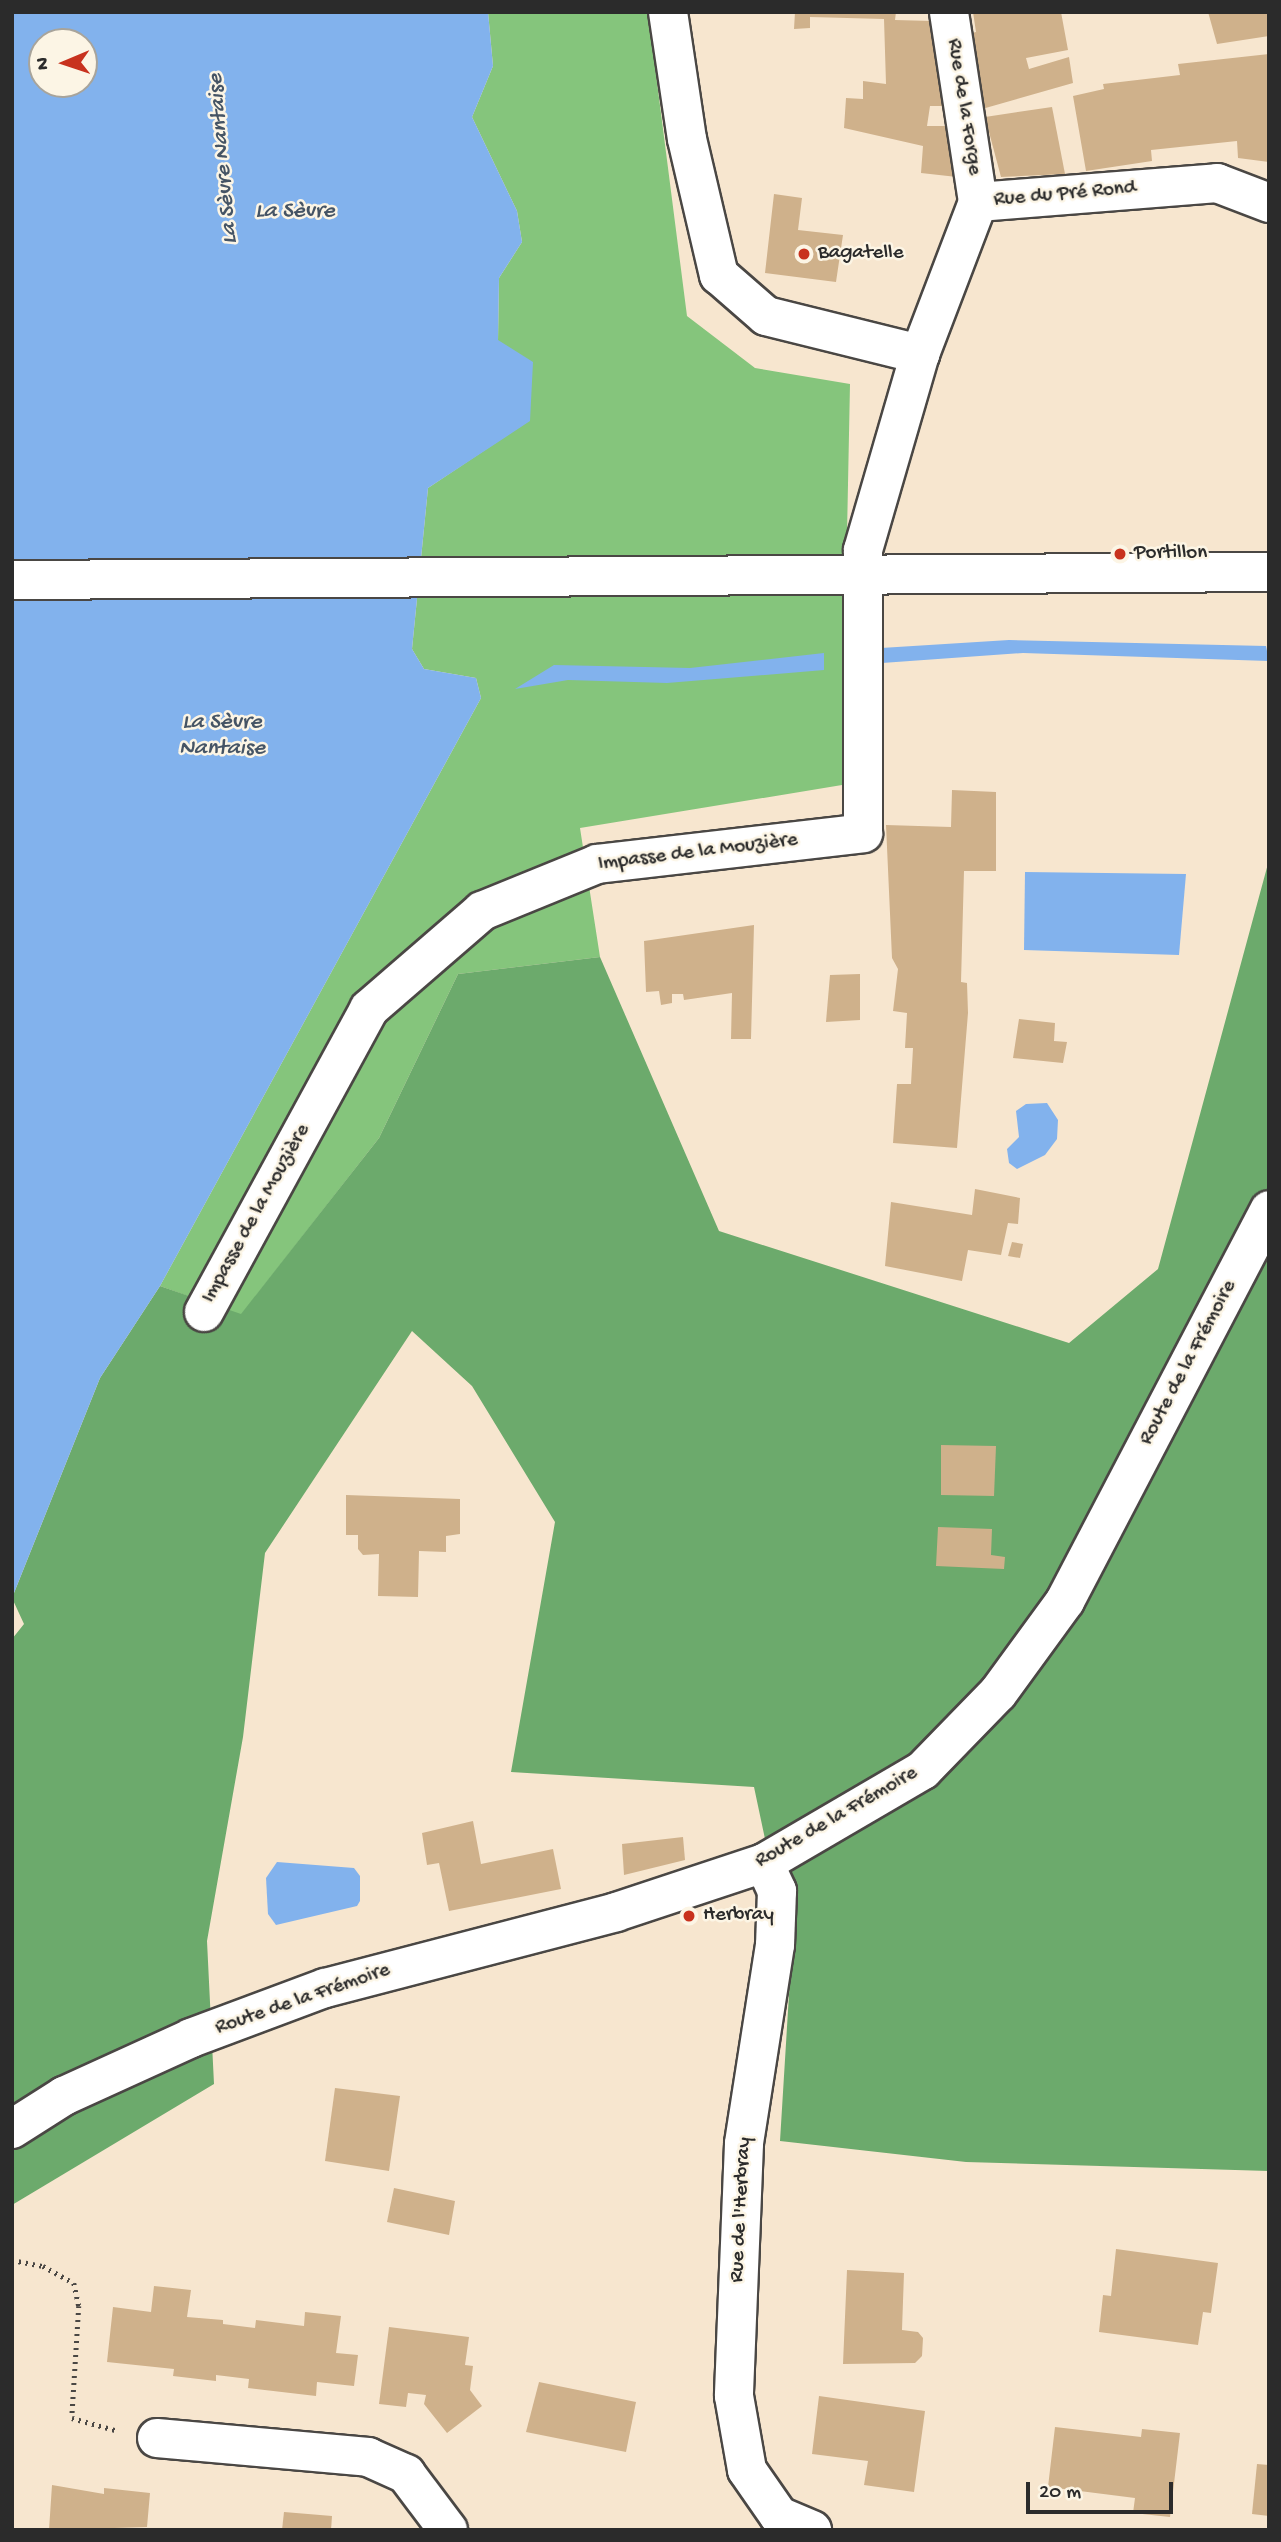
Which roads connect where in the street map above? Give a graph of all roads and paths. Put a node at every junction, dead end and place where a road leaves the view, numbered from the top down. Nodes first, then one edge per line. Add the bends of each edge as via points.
1 (668, 12) edge
2 (949, 12) edge
3 (978, 202) junction
4 (1269, 203) edge
5 (920, 354) junction
6 (1269, 572) edge
7 (861, 573) junction
8 (12, 580) edge
9 (1269, 1210) edge
10 (204, 1312) dead end
11 (764, 1863) junction
12 (12, 2129) edge
13 (12, 2260) edge
14 (157, 2438) joint
15 (448, 2530) edge
16 (812, 2530) edge

1 - 5 street via 687,139 719,275 766,316
2 - 3 street, Rue de la Forge
3 - 4 street, Rue du Pré Rond via 1217,183
3 - 5 street, Rue du Pré Rond
5 - 7 street, Rue du Pré Rond via 863,550
6 - 7 street
7 - 8 street via 548,580
7 - 10 street, Impasse de la Mouzière via 863,833 597,864 482,911 369,1009
9 - 11 street, Route de la Frémoire via 1065,1601 998,1693 923,1770
11 - 12 street, Route de la Frémoire via 616,1912 325,1987 191,2038 64,2096
11 - 16 street, Rue de l'Herbray via 777,1891 775,1945 744,2144 734,2396 747,2470 779,2516
13 - 14 path via 43,2266 75,2283 79,2306 72,2418
14 - 15 street via 368,2457 406,2474

